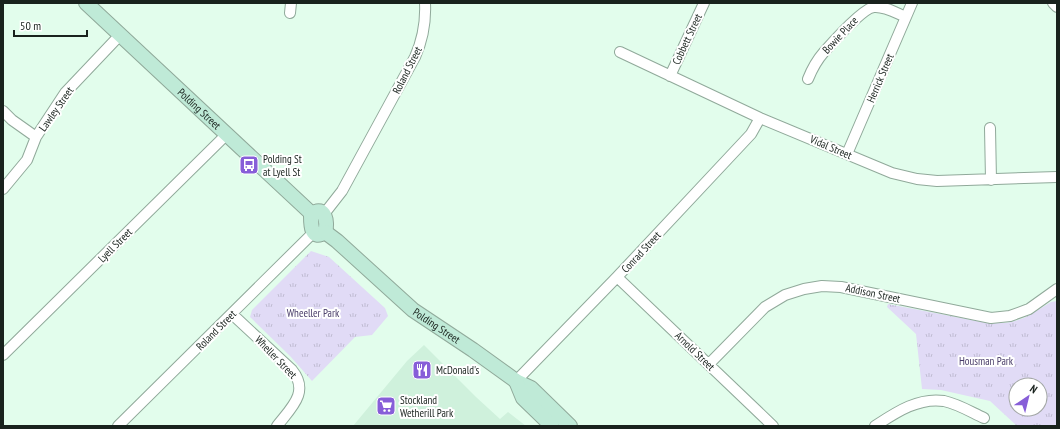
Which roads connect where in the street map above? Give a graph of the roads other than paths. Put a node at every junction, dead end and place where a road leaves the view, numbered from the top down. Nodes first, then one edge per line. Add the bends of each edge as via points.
1 (86, 3) edge
2 (425, 3) edge
3 (704, 3) edge
4 (912, 3) edge
5 (1053, 3) edge
6 (1057, 7) edge
7 (906, 17) junction
8 (120, 35) junction
9 (620, 52) dead end
10 (670, 76) junction
11 (808, 79) dead end
12 (3, 111) edge
13 (760, 118) junction
14 (990, 128) dead end
15 (227, 134) junction
16 (36, 137) junction
17 (847, 154) junction
18 (1057, 177) edge
19 (991, 180) junction
20 (3, 189) edge
21 (318, 214) junction
22 (319, 232) junction
23 (617, 277) junction
24 (1057, 290) edge
25 (232, 314) junction
26 (3, 355) edge
27 (709, 364) junction
28 (516, 381) junction
29 (984, 418) dead end
30 (118, 426) edge
31 (277, 426) edge
32 (552, 426) edge
33 (570, 426) edge
34 (772, 426) edge
35 (875, 426) edge

1 - 8 main road, Polding Street
2 - 21 street, Roland Street via 424,29 415,57 342,191
3 - 10 street, Cobbett Street
4 - 7 street, Herrick Street
5 - 6 street
7 - 11 street, Bowie Place via 886,8 873,7 862,13 823,52
7 - 17 street, Herrick Street
8 - 15 main road, Polding Street
8 - 16 street, Lawley Street via 65,93
9 - 10 street, Vidal Street
10 - 13 street, Vidal Street
12 - 16 street
13 - 17 street, Vidal Street
13 - 23 street, Conrad Street via 751,134
14 - 19 street
15 - 21 main road, Polding Street
15 - 26 street, Lyell Street
16 - 20 street, Lawley Street via 27,160
17 - 19 street, Vidal Street via 892,173 917,179
18 - 19 street, Vidal Street
21 - 22 main road via 311,216 311,230
22 - 25 street, Roland Street
22 - 28 main road, Polding Street via 337,241 413,310
23 - 27 street, Arnold Street
23 - 28 street, Conrad Street
24 - 27 street, Addison Street via 1023,311 1010,316 990,318 841,287 822,286 804,289 785,295 765,307
25 - 30 street, Roland Street
25 - 31 street, Wheller Street via 292,370 299,380 297,400
27 - 34 street, Arnold Street
28 - 32 main road, Polding Street via 523,398
28 - 33 main road, Polding Street via 531,388
29 - 35 street via 943,401 921,402 897,412

